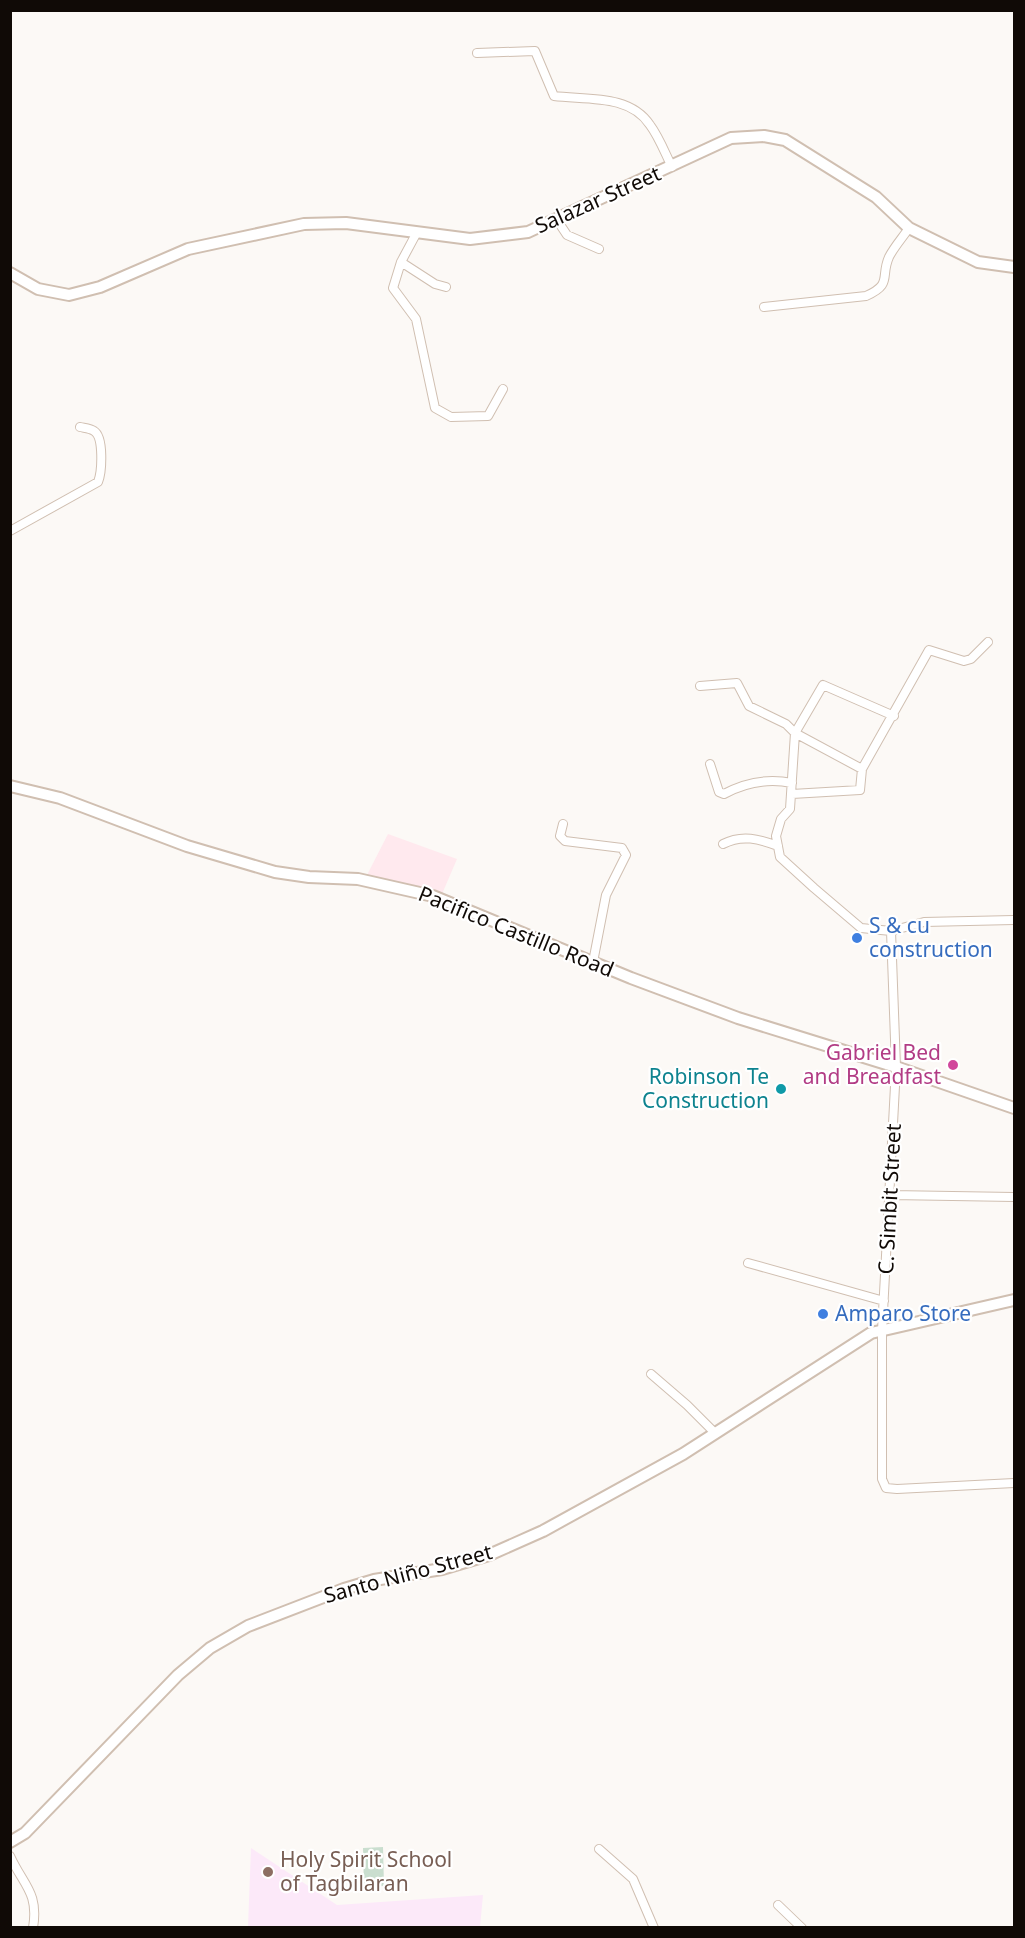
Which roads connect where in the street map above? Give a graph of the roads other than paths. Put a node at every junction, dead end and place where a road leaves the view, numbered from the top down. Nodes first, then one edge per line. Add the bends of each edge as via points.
1 (477, 53) dead end
2 (672, 167) junction
3 (557, 220) junction
4 (909, 228) junction
5 (416, 234) junction
6 (599, 249) dead end
7 (401, 262) junction
8 (1014, 267) edge
9 (10, 273) edge
10 (446, 287) dead end
11 (764, 307) dead end
12 (502, 389) dead end
13 (80, 427) dead end
14 (10, 531) edge
15 (988, 642) dead end
16 (700, 686) dead end
17 (894, 716) junction
18 (795, 733) junction
19 (710, 764) dead end
20 (862, 769) junction
21 (792, 783) junction
22 (10, 786) edge
23 (792, 794) junction
24 (563, 824) dead end
25 (723, 844) dead end
26 (778, 846) junction
27 (1014, 920) edge
28 (891, 931) junction
29 (593, 962) junction
30 (896, 1067) junction
31 (1014, 1108) edge
32 (891, 1195) junction
33 (1014, 1197) edge
34 (748, 1263) dead end
35 (1014, 1300) edge
36 (884, 1301) junction
37 (882, 1331) junction
38 (651, 1374) dead end
39 (715, 1433) junction
40 (1014, 1483) edge
41 (10, 1842) edge
42 (599, 1849) dead end
43 (10, 1856) edge
44 (778, 1905) dead end
45 (33, 1928) edge
46 (654, 1928) edge
47 (802, 1928) edge

1 - 2 street via 535,51 554,96 609,100 638,111 650,124
2 - 3 main road, Salazar Street
2 - 4 main road, Salazar Street via 731,138 764,136 785,140 876,197
3 - 5 main road, Salazar Street via 528,232 470,239
3 - 6 street via 567,235
4 - 8 main road, Salazar Street via 978,262
4 - 11 street via 888,259 886,280 878,291 866,296
5 - 7 street
5 - 9 main road, Salazar Street via 346,223 304,224 188,249 100,287 69,295 38,289
7 - 10 street
7 - 12 street via 393,288 416,319 435,408 451,417 488,416
13 - 14 street via 99,436 98,482
15 - 17 street via 964,661 929,650
16 - 18 street via 737,683 749,706 786,724
17 - 18 street via 823,685
17 - 20 street
18 - 20 street
18 - 21 street
19 - 21 street via 719,792 724,794 744,783
20 - 23 street via 860,790
21 - 23 street
22 - 29 main road, Pacifico Castillo Road via 60,798 187,846 276,872 358,879 433,896
23 - 26 street via 790,809 781,819 776,836
24 - 29 street via 560,836 565,841 622,848 626,855 606,895
25 - 26 street via 734,838 756,838
26 - 28 street via 780,857 861,928
27 - 28 street via 924,922
28 - 30 street, C. Simbit Street
29 - 30 main road, Pacifico Castillo Road via 790,1036
30 - 31 main road, Pacifico Castillo Road
30 - 32 street, C. Simbit Street
32 - 33 street
32 - 36 street, C. Simbit Street
34 - 36 street
35 - 37 main road, Santo Niño Street
36 - 37 street, C. Simbit Street
37 - 39 main road, Santo Niño Street via 849,1346
37 - 40 street, C. Simbit Street via 882,1479 886,1488
38 - 39 street
39 - 41 main road, Santo Niño Street via 552,1526 489,1555 344,1589 248,1626 210,1648 178,1675 25,1833
42 - 46 street via 633,1879
43 - 45 street via 33,1896
44 - 47 street

